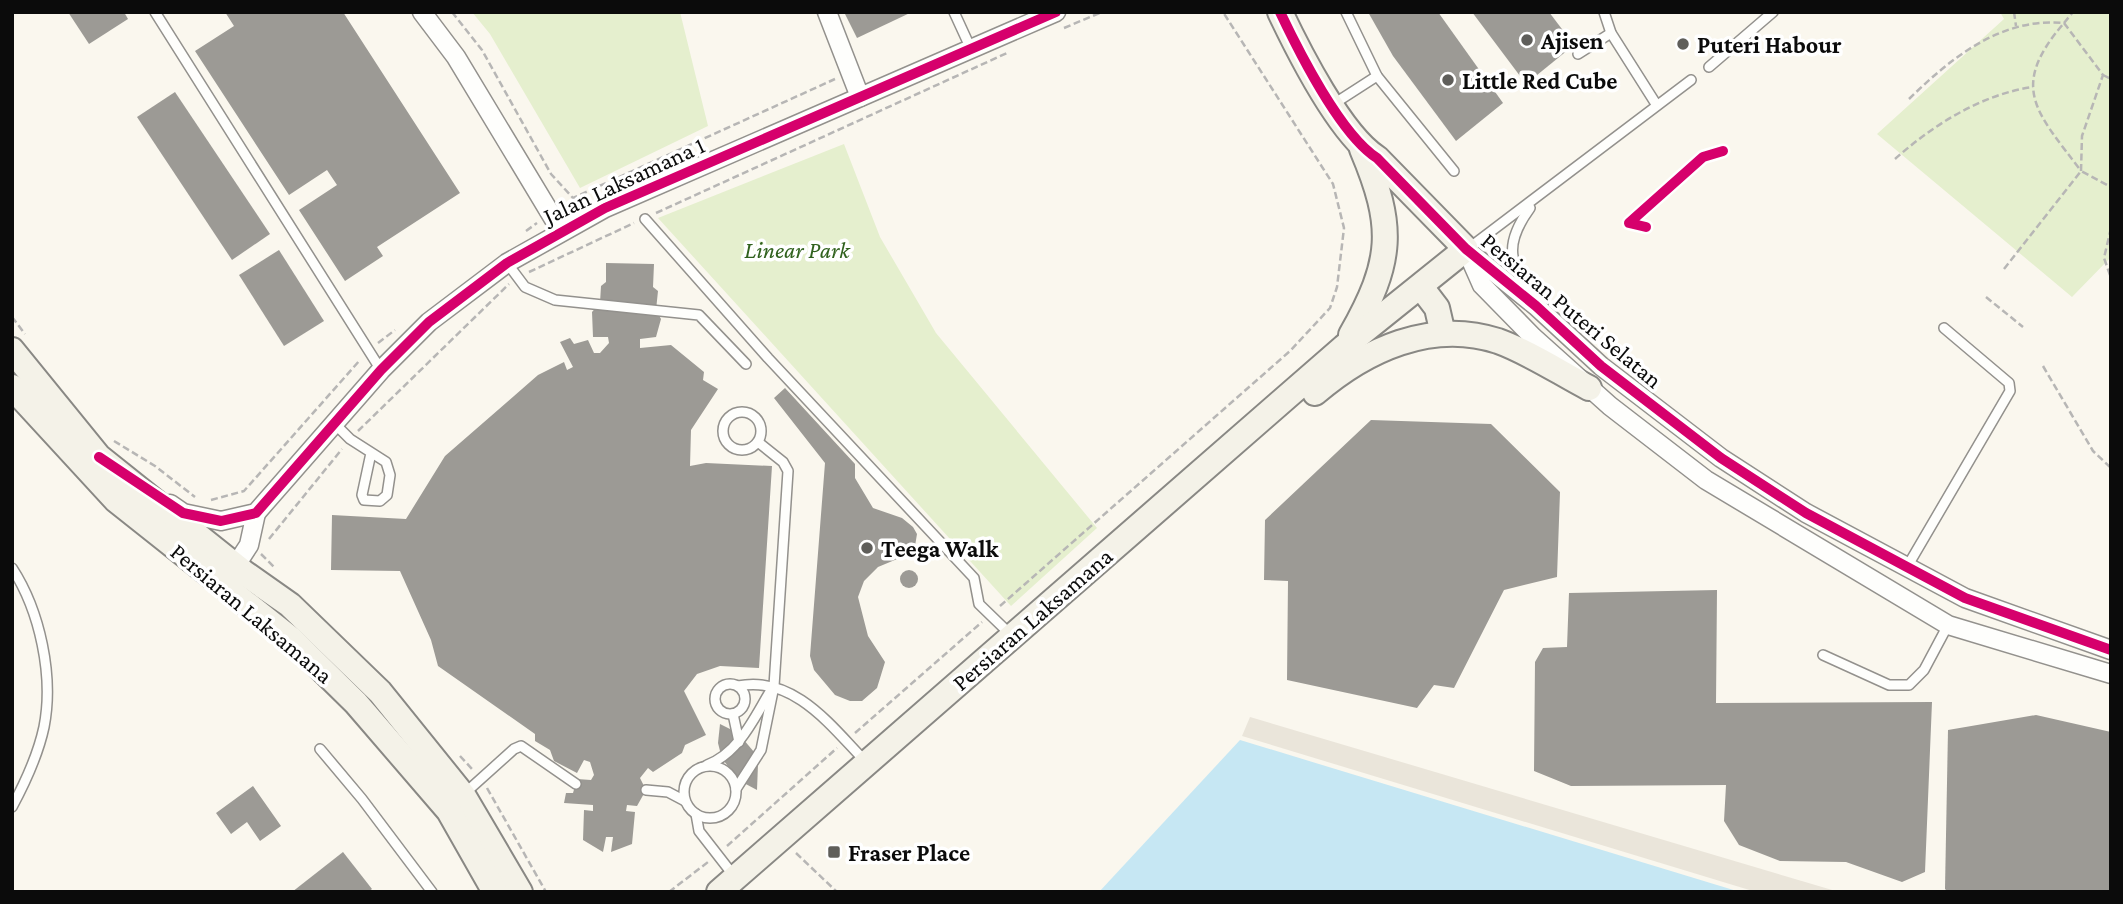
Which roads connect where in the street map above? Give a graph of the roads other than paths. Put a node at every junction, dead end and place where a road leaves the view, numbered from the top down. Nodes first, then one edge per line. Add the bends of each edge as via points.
1 (155, 12) edge
2 (422, 12) edge
3 (827, 12) edge
4 (954, 12) edge
5 (1056, 12) edge
6 (1280, 12) edge
7 (1346, 12) edge
8 (1604, 12) edge
9 (1773, 12) edge
10 (1611, 33) junction
11 (971, 49) junction
12 (1578, 54) dead end
13 (1709, 67) dead end
14 (1377, 76) junction
15 (1691, 80) dead end
16 (860, 97) junction
17 (1656, 104) junction
18 (1332, 105) junction
19 (1362, 148) junction
20 (1454, 172) dead end
21 (1535, 200) junction
22 (645, 219) road end
23 (561, 231) junction
24 (1466, 250) junction
25 (512, 270) junction
26 (1421, 287) junction
27 (1536, 306) junction
28 (1944, 328) dead end
29 (1443, 334) junction
30 (21, 346) edge
31 (1344, 347) junction
32 (746, 364) dead end
33 (381, 370) junction
34 (12, 387) edge
35 (1589, 388) junction
36 (336, 425) junction
37 (758, 442) junction
38 (105, 448) junction
39 (370, 453) junction
40 (256, 513) junction
41 (236, 565) junction
42 (1906, 567) junction
43 (12, 568) edge
44 (1965, 598) junction
45 (1948, 625) junction
46 (2050, 630) junction
47 (1013, 636) junction
48 (2111, 638) edge
49 (2111, 650) edge
50 (1823, 655) dead end
51 (2111, 674) edge
52 (738, 686) junction
53 (774, 686) junction
54 (733, 714) junction
55 (739, 742) junction
56 (320, 750) dead end
57 (867, 763) junction
58 (699, 768) junction
59 (576, 783) dead end
60 (472, 787) junction
61 (736, 789) junction
62 (646, 790) dead end
63 (685, 801) junction
64 (12, 807) edge
65 (696, 814) junction
66 (786, 843) junction
67 (735, 888) edge
68 (432, 892) edge
69 (495, 892) edge
70 (520, 892) edge

1 - 33 lane
2 - 23 street via 456,57
3 - 16 street
4 - 11 lane
5 - 11 street, Jalan Laksamana 1
6 - 18 street, Persiaran Puteri Selatan
7 - 14 lane
8 - 10 lane
9 - 13 lane
10 - 12 lane
10 - 17 lane
11 - 16 street, Jalan Laksamana 1
14 - 18 lane
14 - 20 lane
15 - 17 lane
16 - 23 street, Jalan Laksamana 1
17 - 21 lane
18 - 19 street, Persiaran Puteri Selatan
19 - 24 street, Persiaran Puteri Selatan
19 - 31 street via 1378,187 1386,243 1374,295
21 - 24 lane
21 - 27 lane via 1518,225 1512,255 1518,277
22 - 47 lane via 974,578 979,604
23 - 25 street, Jalan Laksamana 1
24 - 26 street, Persiaran Laksamana
24 - 27 street, Persiaran Puteri Selatan
24 - 35 street, Persiaran Puteri Selatan via 1482,285
25 - 32 lane via 532,291 555,300 699,315
25 - 33 street, Jalan Laksamana 1 via 429,322
26 - 29 street via 1437,308
26 - 31 street, Persiaran Laksamana
27 - 42 street, Persiaran Puteri Selatan via 1601,366 1721,458 1806,513
28 - 42 lane via 2009,383 2010,391
29 - 35 street via 1476,335 1500,342
29 - 66 street via 1372,352 1330,381
30 - 38 street, Persiaran Laksamana
31 - 47 street, Persiaran Laksamana
33 - 36 street, Jalan Laksamana 1
34 - 69 street, Persiaran Laksamana via 116,500 291,639 356,703 449,811
35 - 45 street, Persiaran Puteri Selatan via 1706,480
36 - 39 lane
36 - 40 street, Jalan Laksamana 1
37 - 37 lane via 747,450 734,449 723,433 726,421 737,413 750,414 759,423
37 - 53 lane via 788,471
38 - 40 street via 183,513 220,521
38 - 41 street, Persiaran Laksamana
39 - 39 lane via 389,467 387,495 380,501 363,500
40 - 41 street via 249,545
41 - 60 street, Persiaran Laksamana via 320,631
42 - 44 street, Persiaran Puteri Selatan
43 - 64 lane via 35,609 45,669 44,726 30,773
44 - 45 street
44 - 46 street, Persiaran Puteri Selatan
45 - 50 lane via 1924,670 1909,685 1889,685
45 - 51 street, Persiaran Puteri Selatan
46 - 48 street
46 - 49 street
47 - 57 street, Persiaran Laksamana
52 - 53 lane
52 - 54 lane via 744,704
52 - 54 lane via 723,685 714,696 719,710
53 - 55 lane
53 - 57 lane via 807,703
53 - 61 lane via 761,750
54 - 55 lane
55 - 58 lane via 717,761
56 - 68 lane
57 - 66 street, Persiaran Laksamana
58 - 61 lane via 722,769
58 - 63 lane via 684,786
59 - 60 lane via 521,746
60 - 70 street, Persiaran Laksamana
61 - 65 lane via 733,804 724,813 710,818
62 - 63 lane via 668,792
63 - 65 lane
65 - 67 lane via 699,831
66 - 67 street

